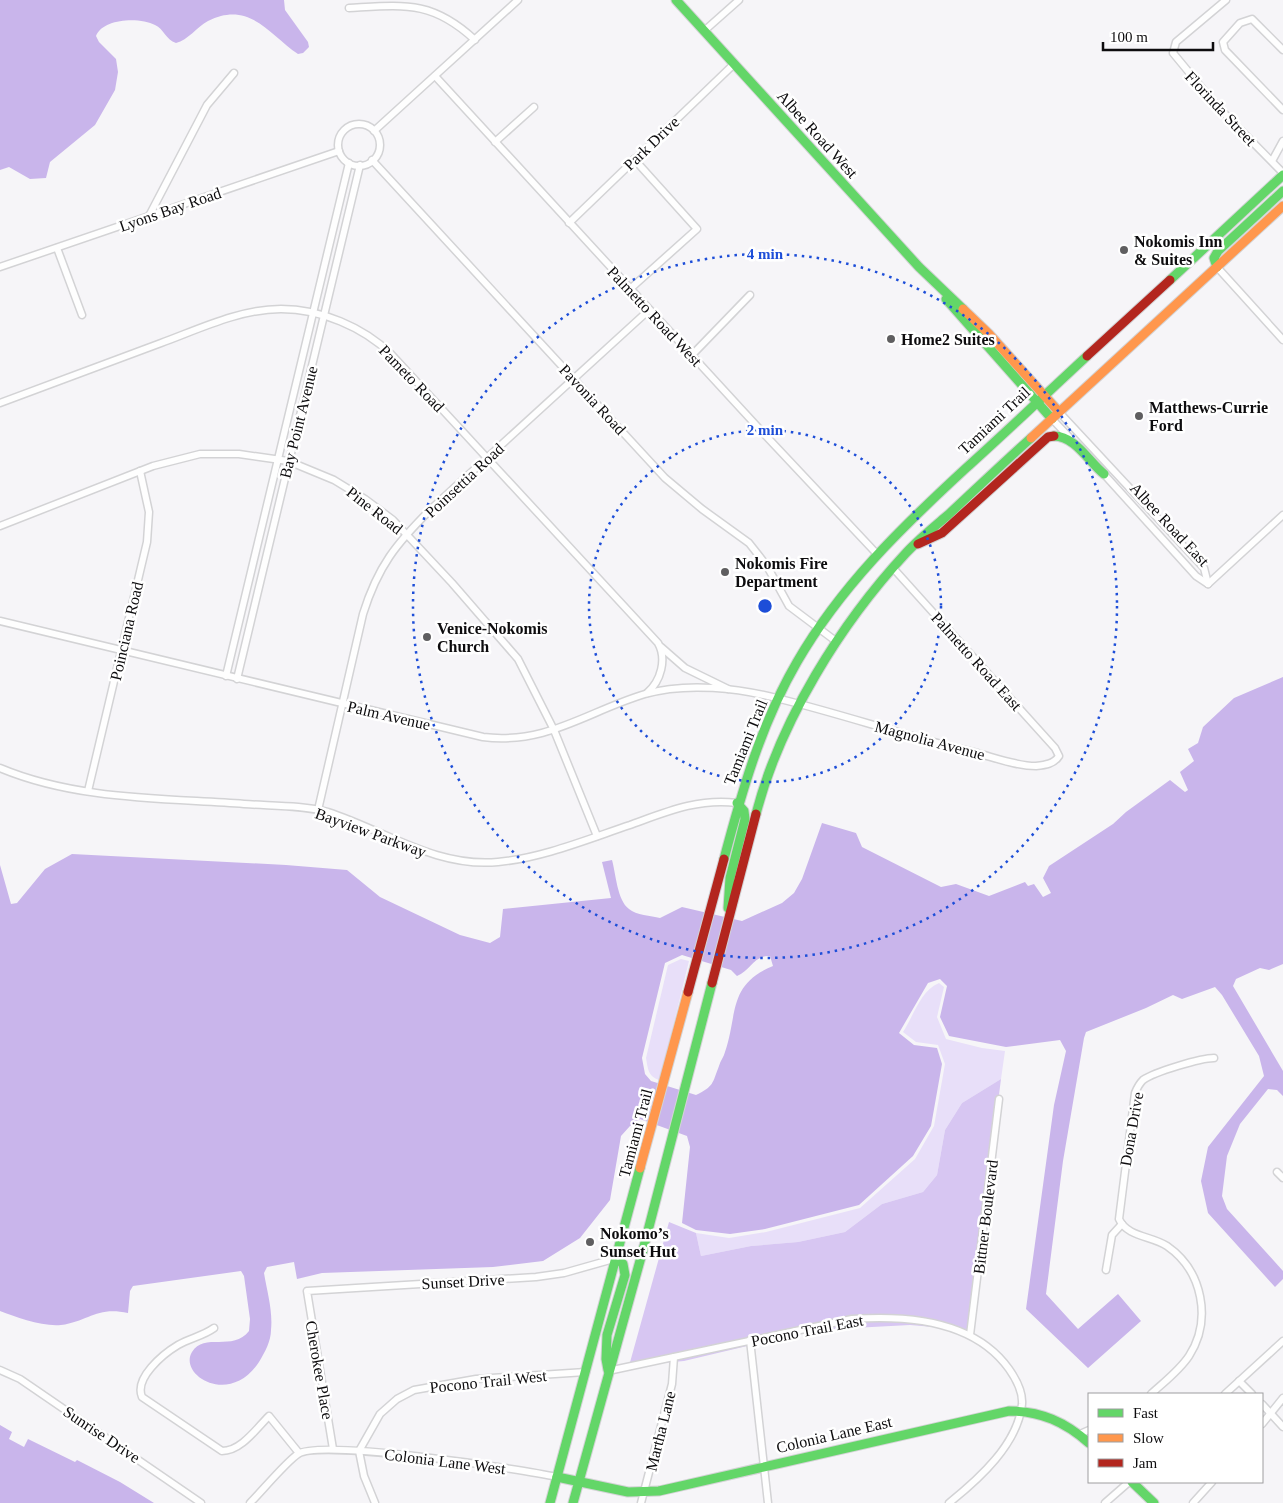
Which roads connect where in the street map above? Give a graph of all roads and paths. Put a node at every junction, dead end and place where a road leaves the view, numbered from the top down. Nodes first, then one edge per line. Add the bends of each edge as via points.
1 (518, 0) edge
2 (676, 0) edge
3 (739, 0) edge
4 (1226, 0) edge
5 (349, 8) dead end
6 (704, 31) junction
7 (475, 40) junction
8 (1283, 50) edge
9 (734, 64) junction
10 (234, 73) dead end
11 (434, 76) junction
12 (534, 107) dead end
13 (1283, 110) edge
14 (374, 131) junction
15 (1283, 141) edge
16 (495, 142) junction
17 (339, 151) junction
18 (634, 159) junction
19 (372, 160) junction
20 (1272, 161) junction
21 (349, 163) junction
22 (360, 165) junction
23 (1283, 174) edge
24 (1283, 190) edge
25 (1283, 206) edge
26 (149, 216) junction
27 (569, 223) junction
28 (58, 248) junction
29 (1217, 267) junction
30 (0, 268) edge
31 (938, 287) junction
32 (630, 289) junction
33 (750, 295) dead end
34 (649, 310) junction
35 (313, 313) junction
36 (82, 315) dead end
37 (324, 316) junction
38 (1283, 340) edge
39 (691, 356) junction
40 (574, 378) junction
41 (1044, 394) junction
42 (1036, 402) junction
43 (0, 403) edge
44 (1059, 412) junction
45 (1052, 419) junction
46 (487, 458) junction
47 (278, 460) junction
48 (288, 461) junction
49 (140, 471) junction
50 (1104, 474) junction
51 (1283, 515) edge
52 (0, 526) edge
53 (406, 534) junction
54 (912, 547) junction
55 (876, 553) junction
56 (892, 568) junction
57 (1208, 584) junction
58 (0, 621) edge
59 (818, 630) junction
60 (837, 642) junction
61 (658, 643) junction
62 (121, 651) junction
63 (226, 676) junction
64 (237, 679) junction
65 (732, 690) junction
66 (646, 694) junction
67 (778, 698) junction
68 (342, 704) junction
69 (799, 704) junction
70 (554, 730) junction
71 (1059, 756) joint
72 (0, 768) edge
73 (88, 791) junction
74 (737, 804) junction
75 (318, 810) junction
76 (597, 836) junction
77 (729, 916) junction
78 (1214, 1058) dead end
79 (999, 1100) dead end
80 (1277, 1172) dead end
81 (1283, 1178) edge
82 (1122, 1224) junction
83 (617, 1258) junction
84 (1106, 1270) dead end
85 (307, 1291) joint
86 (214, 1328) dead end
87 (970, 1335) junction
88 (750, 1340) junction
89 (1283, 1341) edge
90 (674, 1358) junction
91 (0, 1370) edge
92 (608, 1371) junction
93 (586, 1372) junction
94 (1239, 1381) junction
95 (1152, 1393) edge
96 (1225, 1393) edge
97 (1251, 1393) edge
98 (1283, 1398) edge
99 (1263, 1405) edge
100 (1021, 1410) junction
101 (1270, 1414) junction
102 (1263, 1423) edge
103 (1283, 1427) edge
104 (1088, 1430) edge
105 (1080, 1434) junction
106 (1088, 1442) edge
107 (333, 1449) junction
108 (359, 1450) junction
109 (299, 1453) junction
110 (764, 1466) junction
111 (556, 1478) junction
112 (579, 1482) junction
113 (1130, 1483) edge
114 (1132, 1483) edge
115 (1211, 1483) edge
116 (644, 1493) junction
117 (202, 1503) edge
118 (250, 1503) edge
119 (375, 1503) edge
120 (550, 1503) edge
121 (573, 1503) edge
122 (641, 1503) edge
123 (768, 1503) edge
124 (949, 1503) edge
125 (1105, 1503) edge
126 (1154, 1503) edge
127 (1194, 1503) edge

1 - 7 street
2 - 6 main road, Albee Road West
3 - 6 street
4 - 20 street, Florinda Street via 1176,42 1173,53 1216,105
5 - 7 street via 399,5 431,8 450,18
6 - 9 main road, Albee Road West
7 - 11 street
8 - 13 street via 1256,21 1248,20 1224,38 1225,50
9 - 18 street, Park Drive
9 - 31 main road, Albee Road West
10 - 26 street via 207,105
11 - 14 street
11 - 16 street, Palmetto Road West
12 - 16 street
14 - 17 street via 364,124 346,128 339,139
14 - 19 street via 380,143
15 - 20 street, Florinda Street
16 - 27 street, Palmetto Road West
17 - 21 street
17 - 26 street, Lyons Bay Road
18 - 27 street, Park Drive
18 - 32 street via 697,229
19 - 22 street
19 - 40 street, Pavonia Road
20 - 23 street, Florinda Street
21 - 22 street
21 - 35 street, Bay Point Avenue
22 - 37 street, Bay Point Avenue
23 - 41 main road, Tamiami Trail
24 - 29 main road via 1218,250 1214,261
25 - 29 main road
26 - 28 street, Lyons Bay Road
27 - 32 street, Palmetto Road West
28 - 30 street, Lyons Bay Road
28 - 36 street
29 - 38 street
29 - 44 main road
31 - 41 main road, Albee Road West via 982,327
31 - 42 main road, Albee Road West
32 - 34 street, Palmetto Road West
33 - 39 street
34 - 39 street, Palmetto Road West
34 - 40 street, Poinsettia Road
35 - 37 street, Pameto Road
35 - 43 street, Pameto Road via 278,309 240,315
35 - 47 street, Bay Point Avenue
37 - 46 street, Pameto Road via 357,329 383,346
37 - 48 street, Bay Point Avenue
39 - 55 street, Palmetto Road West
40 - 46 street, Poinsettia Road
40 - 59 street, Pavonia Road via 676,488 749,542 767,566 789,606
41 - 42 main road, Tamiami Trail
41 - 44 main road, Albee Road West
42 - 45 main road, Albee Road East
42 - 55 main road, Tamiami Trail
44 - 45 main road
44 - 57 street, Albee Road East via 1204,568
45 - 50 street, Albee Road East
45 - 54 main road
46 - 53 street, Poinsettia Road
46 - 61 street, Pameto Road
47 - 48 street, Pine Road
47 - 49 street, Pine Road via 233,453 200,454 176,458
47 - 63 street, Bay Point Avenue
48 - 53 street, Pine Road via 351,489 381,510
48 - 64 street, Bay Point Avenue
49 - 52 street, Pine Road
49 - 62 street, Poinciana Road via 148,506 148,532
50 - 54 main road via 1069,440 1059,435 1048,437 942,533
50 - 57 street, Albee Road East via 1196,576
51 - 57 street
53 - 68 street, Poinsettia Road via 390,554 371,590
53 - 70 street, Pine Road via 518,659
54 - 56 main road
55 - 59 main road, Tamiami Trail
56 - 60 main road
56 - 71 street, Palmetto Road East
58 - 62 street, Palm Avenue
59 - 60 street, Pavonia Road
59 - 67 main road, Tamiami Trail
60 - 69 main road
61 - 65 street, Pameto Road via 685,668
61 - 66 street via 663,662 657,681
62 - 63 street, Palm Avenue
62 - 73 street, Poinciana Road
63 - 64 street, Palm Avenue
64 - 68 street, Palm Avenue
65 - 66 street, Palm Avenue via 691,688
65 - 67 street, Palm Avenue
66 - 70 street, Palm Avenue
67 - 69 street, Magnolia Avenue
67 - 74 main road, Tamiami Trail via 754,752
68 - 70 street, Palm Avenue via 489,738 520,738
68 - 75 street, Poinsettia Road
69 - 71 street, Magnolia Avenue via 933,743 1025,765 1051,763
69 - 77 main road via 766,783
70 - 76 street, Pine Road
72 - 73 street, Bayview Parkway
73 - 75 street, Bayview Parkway
74 - 76 street, Bayview Parkway via 716,801 691,804
74 - 77 main road via 744,810 745,818 728,887
74 - 83 main road, Tamiami Trail
75 - 76 street, Bayview Parkway via 440,857 464,862 512,860
77 - 92 main road
78 - 82 street, Dona Drive via 1204,1058 1146,1078 1138,1086 1118,1214
79 - 87 street, Bittner Boulevard
80 - 81 street
82 - 84 street via 1112,1235
82 - 95 street via 1174,1251 1191,1272 1201,1300 1202,1323 1191,1351 1183,1364
83 - 85 street, Sunset Drive via 564,1273 536,1277
83 - 92 main road via 623,1264 625,1275 606,1342 604,1356
83 - 93 main road, Tamiami Trail
85 - 107 street, Cherokee Place
86 - 109 street via 166,1354 143,1378 142,1397 222,1451 240,1444 269,1416
87 - 88 street, Pocono Trail East via 928,1323 866,1318
87 - 100 street, Pocono Trail East via 989,1346 1013,1374 1021,1390
88 - 90 street, Pocono Trail East
88 - 110 street
89 - 94 street
90 - 92 street, Pocono Trail East
90 - 116 street, Martha Lane via 672,1384
91 - 117 street, Sunrise Drive via 20,1379
92 - 112 main road
93 - 108 street, Pocono Trail West via 476,1379 414,1390 380,1414
93 - 111 main road, Tamiami Trail
94 - 96 street
94 - 97 street
98 - 101 street
99 - 101 street
100 - 105 main road, Colonia Lane East via 1046,1415
100 - 110 main road, Colonia Lane East via 989,1414
100 - 124 street via 1007,1443 974,1482
101 - 102 street
101 - 103 street
104 - 105 street
105 - 106 main road, Colonia Lane East
107 - 108 street, Colonia Lane West
107 - 109 street, Colonia Lane West
108 - 111 street, Colonia Lane West via 520,1470
108 - 119 street via 364,1476
109 - 118 street
110 - 116 main road, Colonia Lane East via 674,1489
110 - 123 street
111 - 112 main road, Colonia Lane East
111 - 120 main road, Tamiami Trail
112 - 116 main road, Colonia Lane East
112 - 121 main road
113 - 125 street
114 - 126 main road
115 - 127 street
116 - 122 street, Martha Lane

